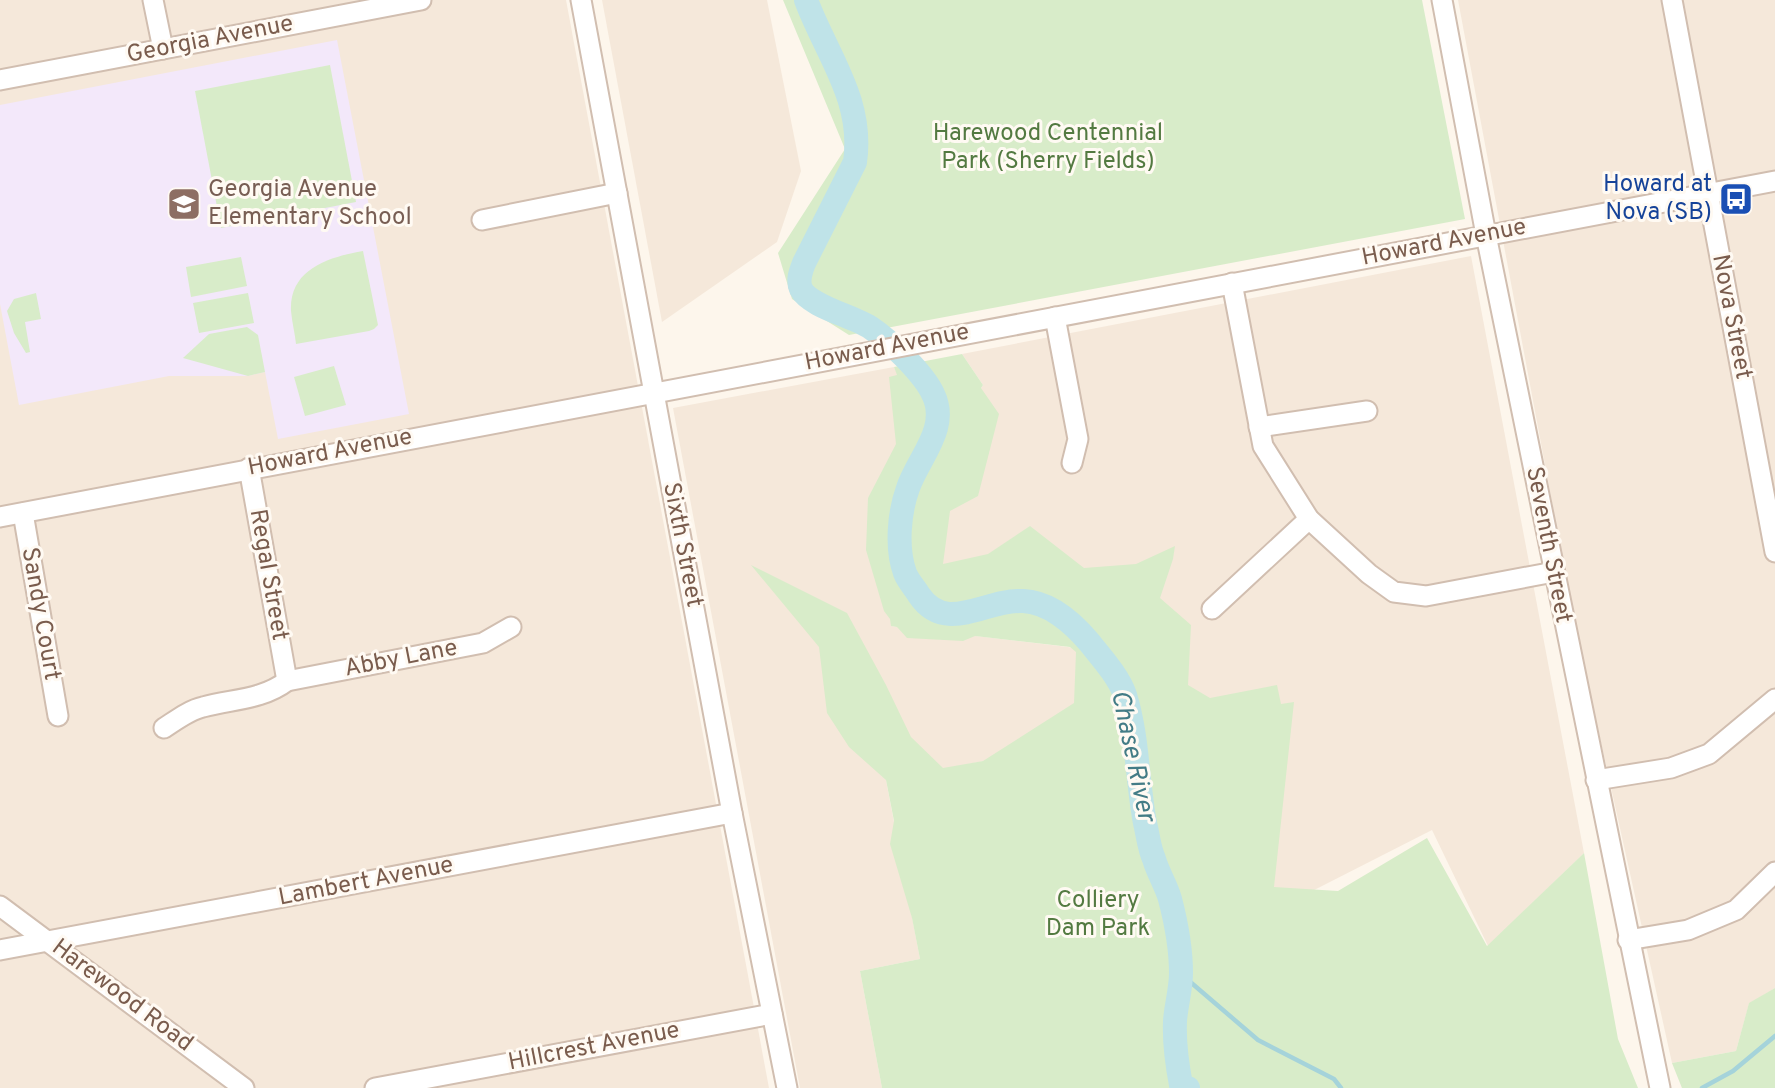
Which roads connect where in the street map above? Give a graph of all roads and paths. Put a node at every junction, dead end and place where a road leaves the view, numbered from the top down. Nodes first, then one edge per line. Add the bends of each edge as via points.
1 (153, 0) edge
2 (421, 0) edge
3 (581, 0) edge
4 (1442, 0) edge
5 (1672, 0) edge
6 (362, 5) edge
7 (163, 49) junction
8 (0, 80) edge
9 (1775, 181) edge
10 (617, 193) junction
11 (1708, 194) junction
12 (482, 220) dead end
13 (1486, 235) junction
14 (1232, 283) junction
15 (1055, 317) junction
16 (653, 392) junction
17 (1367, 411) dead end
18 (1259, 427) junction
19 (1072, 463) dead end
20 (249, 468) junction
21 (1771, 508) edge
22 (23, 513) junction
23 (0, 517) edge
24 (1308, 519) junction
25 (1775, 552) edge
26 (1554, 572) junction
27 (1212, 609) dead end
28 (511, 627) dead end
29 (287, 681) junction
30 (1775, 699) edge
31 (58, 716) dead end
32 (163, 728) dead end
33 (1596, 780) junction
34 (732, 813) junction
35 (1775, 872) edge
36 (0, 906) edge
37 (1628, 940) junction
38 (50, 941) junction
39 (0, 950) edge
40 (772, 1014) junction
41 (244, 1088) edge
42 (375, 1088) edge
43 (787, 1088) edge
44 (1660, 1088) edge

1 - 7 street
2 - 6 street, Georgia Avenue
3 - 10 street, Sixth Street
4 - 13 street, Seventh Street
5 - 11 street, Nova Street
6 - 7 street, Georgia Avenue
7 - 8 street, Georgia Avenue
9 - 11 street, Howard Avenue
10 - 12 street
10 - 16 street, Sixth Street
11 - 13 street, Howard Avenue
11 - 21 street, Nova Street
13 - 14 street, Howard Avenue
13 - 26 street, Seventh Street
14 - 15 street, Howard Avenue
14 - 18 street
15 - 16 street, Howard Avenue
15 - 19 street via 1078,439
16 - 20 street, Howard Avenue
16 - 34 street, Sixth Street
17 - 18 street
18 - 24 street via 1263,446
20 - 22 street, Howard Avenue
20 - 29 street, Regal Street
21 - 25 street, Nova Street
22 - 23 street, Howard Avenue
22 - 31 street, Sandy Court
24 - 26 street via 1394,592 1426,596
24 - 27 street
26 - 33 street, Seventh Street
28 - 29 street, Abby Lane via 483,643
29 - 32 street, Abby Lane via 257,696 199,707
30 - 33 street via 1709,754 1671,768
33 - 37 street, Seventh Street
34 - 38 street, Lambert Avenue
34 - 40 street, Sixth Street
35 - 37 street via 1736,910 1688,930
36 - 38 street, Harewood Road
37 - 44 street, Seventh Street
38 - 39 street, Lambert Avenue
38 - 41 street, Harewood Road
40 - 42 street, Hillcrest Avenue
40 - 43 street, Sixth Street

